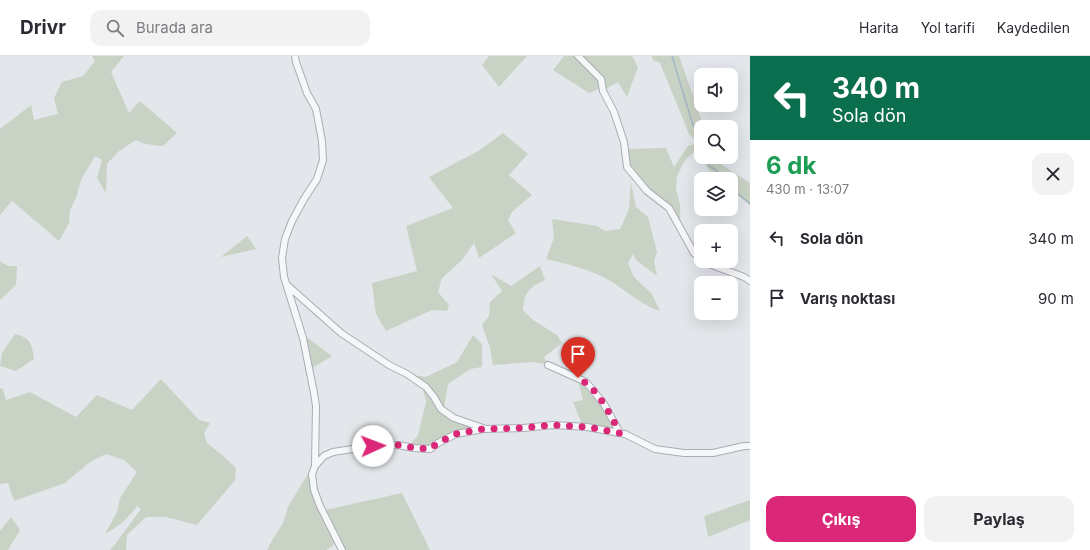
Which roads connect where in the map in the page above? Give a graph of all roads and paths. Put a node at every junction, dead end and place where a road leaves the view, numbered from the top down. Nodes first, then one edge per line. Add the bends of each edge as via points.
1 (295, 56) edge
2 (578, 56) edge
3 (694, 253) edge
4 (721, 268) edge
5 (750, 281) edge
6 (287, 285) junction
7 (548, 364) dead end
8 (486, 429) junction
9 (620, 433) junction
10 (750, 446) edge
11 (315, 466) junction
12 (342, 550) edge

1 - 6 street via 307,93 316,109 323,160 317,179 304,198 285,239 282,258
2 - 3 street via 601,79 624,142 627,167 647,191 669,208
4 - 5 street via 744,276
6 - 8 street via 341,333 426,387 441,409 454,418
6 - 11 street via 303,338 314,393
7 - 9 street via 586,382 604,404
8 - 9 street via 553,425 587,427
8 - 11 street via 456,434 430,449 373,446 333,452 324,456
9 - 10 street via 655,449 684,453 713,453
11 - 12 street via 312,474 314,490

